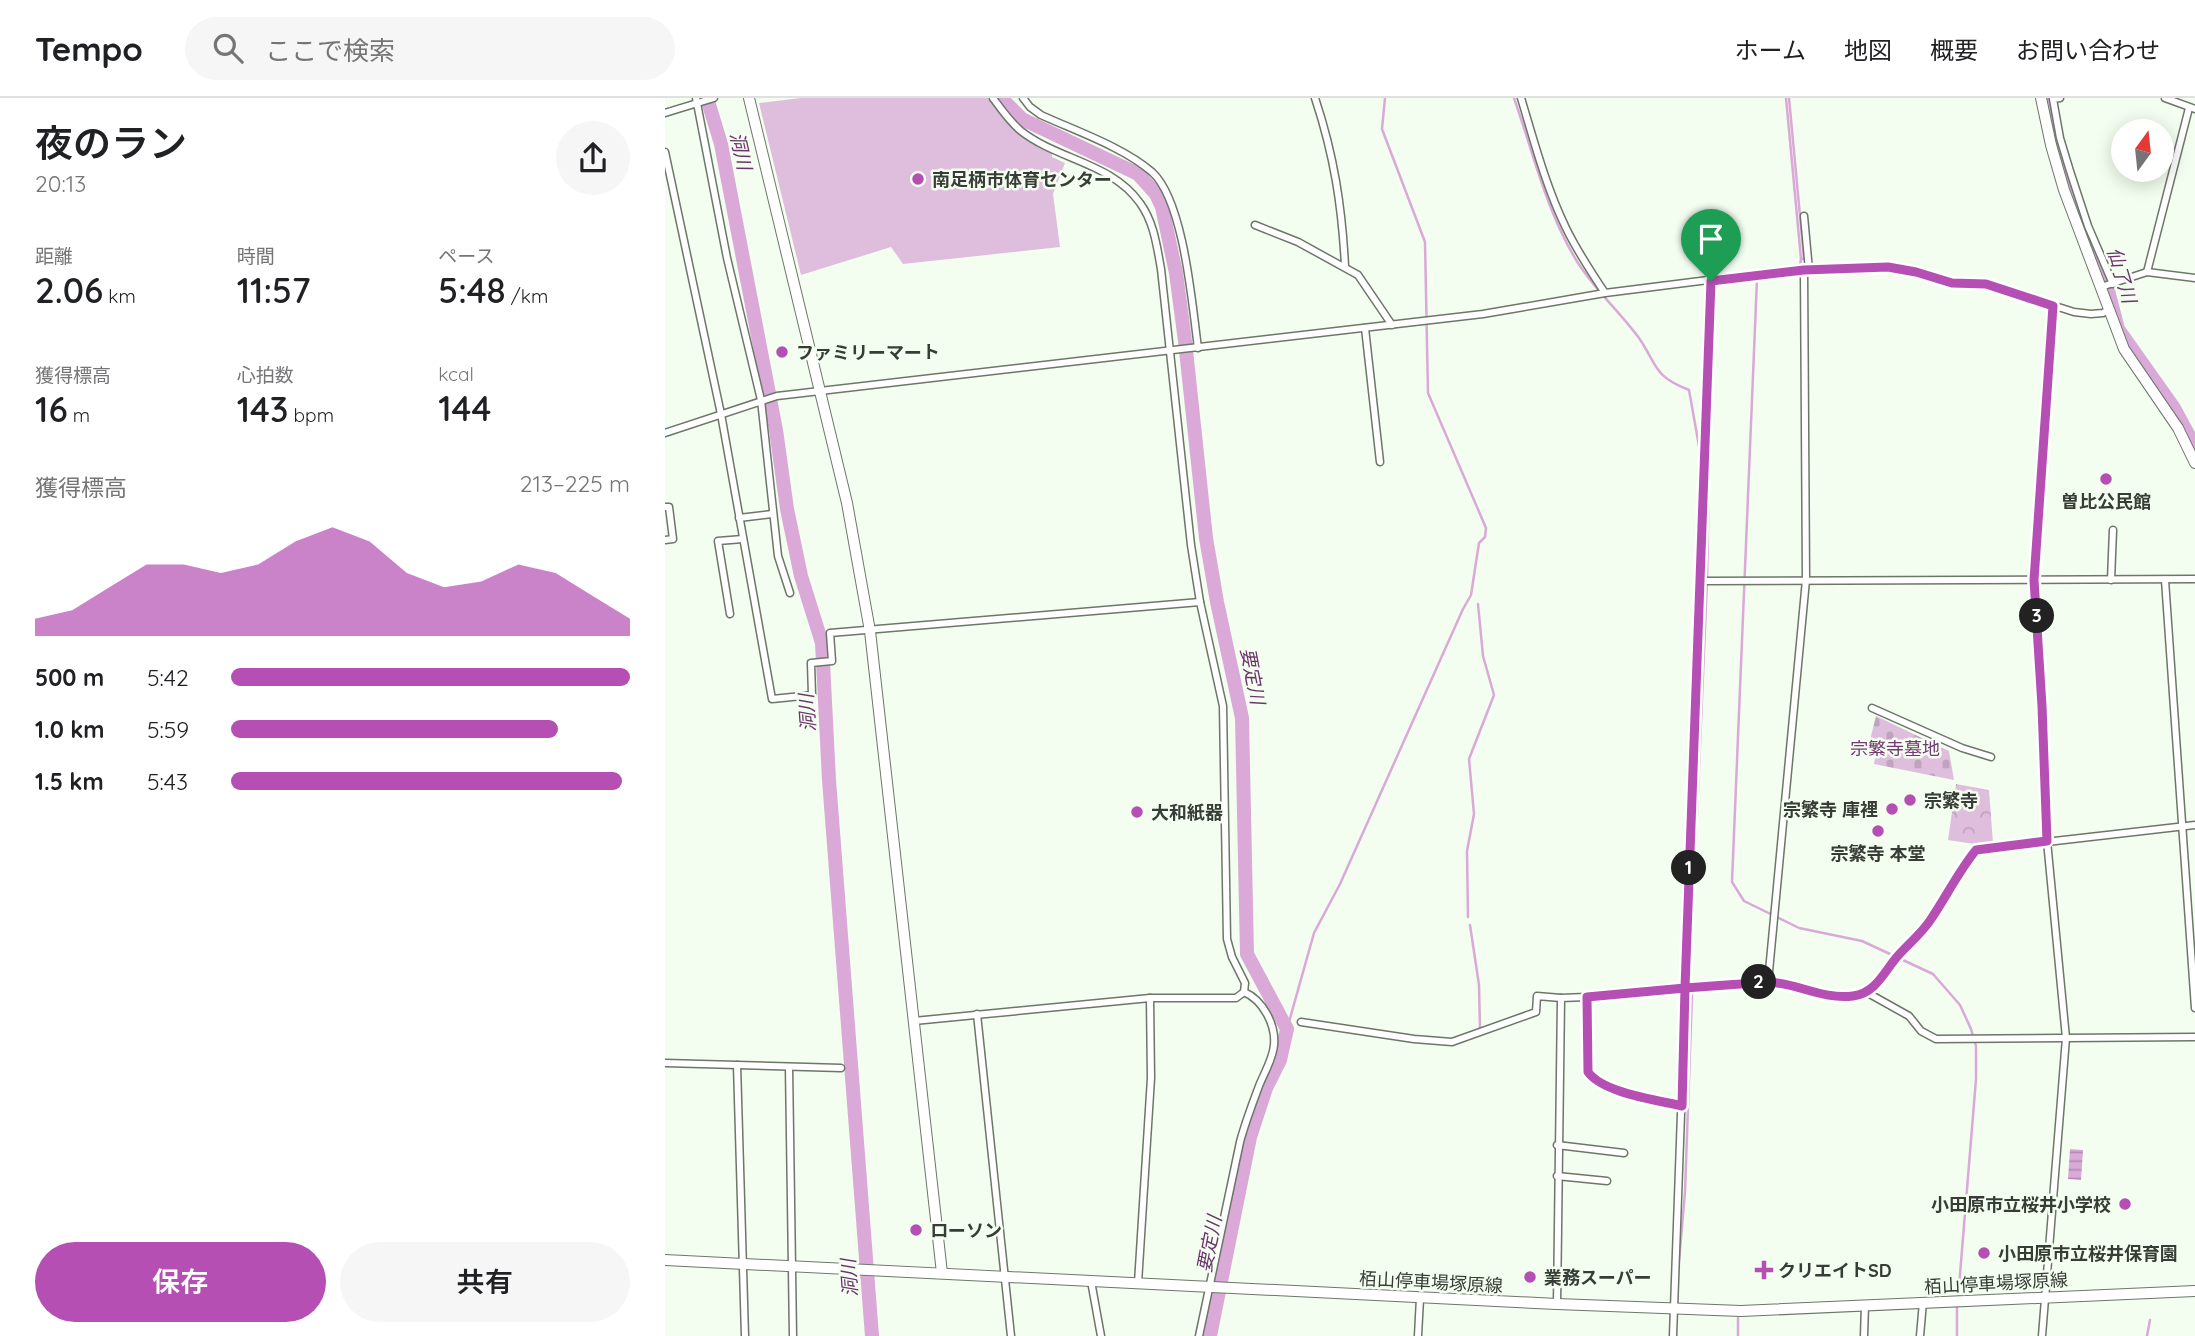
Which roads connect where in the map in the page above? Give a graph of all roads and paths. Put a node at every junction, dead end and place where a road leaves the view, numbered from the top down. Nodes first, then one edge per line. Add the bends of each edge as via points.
1 (714, 98) edge
2 (749, 98) edge
3 (993, 98) edge
4 (1023, 98) edge
5 (1315, 98) edge
6 (1521, 98) edge
7 (2041, 98) edge
8 (2060, 98) edge
9 (2165, 98) edge
10 (699, 101) edge
11 (2192, 109) edge
12 (665, 113) edge
13 (665, 152) edge
14 (1804, 216) dead end
15 (1255, 225) dead end
16 (1345, 267) junction
17 (1805, 270) junction
18 (2147, 272) junction
19 (2195, 278) edge
20 (1711, 281) junction
21 (2113, 284) junction
22 (2101, 287) junction
23 (1602, 295) junction
24 (2053, 306) junction
25 (2110, 310) junction
26 (1392, 325) junction
27 (1366, 328) junction
28 (1196, 348) junction
29 (1174, 351) junction
30 (821, 390) junction
31 (762, 400) junction
32 (721, 414) junction
33 (665, 433) edge
34 (2194, 458) edge
35 (1380, 462) dead end
36 (665, 507) edge
37 (772, 514) junction
38 (739, 518) junction
39 (2113, 530) dead end
40 (743, 539) junction
41 (665, 540) edge
42 (2195, 579) edge
43 (1806, 580) junction
44 (2034, 580) junction
45 (2111, 580) junction
46 (2165, 580) junction
47 (1701, 581) junction
48 (790, 593) dead end
49 (1200, 602) junction
50 (730, 614) dead end
51 (870, 631) junction
52 (1872, 708) dead end
53 (1991, 757) dead end
54 (2195, 825) edge
55 (2182, 827) junction
56 (2047, 841) junction
57 (2176, 879) dead end
58 (2185, 879) junction
59 (2195, 897) edge
60 (2186, 899) junction
61 (1768, 982) junction
62 (1688, 987) junction
63 (1244, 992) junction
64 (1866, 992) junction
65 (1587, 997) junction
66 (1150, 998) junction
67 (1561, 998) junction
68 (2195, 1007) edge
69 (977, 1014) junction
70 (914, 1021) junction
71 (1301, 1022) dead end
72 (2195, 1037) edge
73 (2066, 1038) junction
74 (665, 1063) edge
75 (737, 1065) junction
76 (789, 1067) junction
77 (841, 1068) dead end
78 (1682, 1106) junction
79 (1557, 1145) junction
80 (1624, 1153) dead end
81 (1557, 1176) junction
82 (1607, 1181) dead end
83 (665, 1260) edge
84 (743, 1264) junction
85 (792, 1267) junction
86 (942, 1273) junction
87 (1005, 1276) junction
88 (1091, 1281) junction
89 (1138, 1283) junction
90 (1210, 1287) junction
91 (2195, 1291) edge
92 (2045, 1297) junction
93 (1420, 1298) junction
94 (1923, 1302) junction
95 (1557, 1304) junction
96 (1865, 1305) junction
97 (1674, 1310) junction
98 (745, 1336) edge
99 (793, 1336) edge
100 (1011, 1336) edge
101 (1101, 1336) edge
102 (1199, 1336) edge
103 (1419, 1336) edge
104 (1673, 1336) edge
105 (1864, 1336) edge
106 (1920, 1336) edge
107 (2042, 1336) edge

1 - 10 street
2 - 30 main road
3 - 29 street via 1021,131 1117,178 1141,203 1152,225
4 - 28 street via 1041,115 1141,164 1165,187 1187,270
5 - 16 street via 1338,187
6 - 23 street via 1565,226
7 - 22 main road via 2064,190
8 - 21 street via 2053,99 2060,138 2088,226
9 - 11 street
10 - 12 street
10 - 31 street via 727,258
11 - 18 street
13 - 32 street
14 - 17 street
15 - 16 street
16 - 26 street via 1358,275
17 - 20 street
17 - 24 street via 1888,267 1952,283 1986,284
17 - 43 street
18 - 19 street
18 - 21 street
20 - 23 street
20 - 47 street
21 - 22 street
22 - 25 main road
23 - 26 street
24 - 25 street via 2091,314
24 - 44 street
25 - 34 main road via 2125,349
26 - 27 street
27 - 28 street
27 - 35 street
28 - 29 street
29 - 30 street
29 - 49 street
30 - 31 street
30 - 51 main road
31 - 32 street
31 - 37 street
32 - 33 street
32 - 38 street
36 - 41 street via 669,507 673,539
37 - 38 street
37 - 48 street
38 - 40 street
39 - 45 street
40 - 50 street via 718,541
40 - 51 street via 772,699 812,695 811,663 832,661 830,633
42 - 46 street
43 - 44 street
43 - 47 street
43 - 61 street
44 - 45 street
44 - 56 street
45 - 46 street
46 - 55 street
47 - 62 street
49 - 51 street
49 - 63 street via 1223,706 1227,939 1245,983
51 - 70 main road
52 - 53 street
54 - 55 street
55 - 56 street
55 - 58 street
56 - 64 street via 1976,850 1927,925
56 - 73 street
57 - 58 street
58 - 60 street
59 - 60 street
60 - 68 street
61 - 62 street
61 - 64 street via 1839,997
62 - 65 street
62 - 78 street
63 - 66 street via 1236,998
63 - 90 street via 1255,997 1270,1020 1274,1048 1240,1142
64 - 73 street via 1909,1016 1935,1040
65 - 67 street
65 - 78 street via 1588,1072 1593,1079
66 - 69 street
66 - 89 street via 1151,1078
67 - 71 street via 1537,996 1535,1012 1452,1042
67 - 79 street
69 - 70 street
69 - 87 street
70 - 86 main road
72 - 73 street
73 - 92 street
74 - 75 street
75 - 76 street
75 - 84 street
76 - 77 street
76 - 85 street
78 - 97 street
79 - 80 street
79 - 81 street
81 - 82 street
81 - 95 street
83 - 84 main road, 栢山停車場塚原線
84 - 85 main road, 栢山停車場塚原線
84 - 98 street
85 - 86 main road, 栢山停車場塚原線
85 - 99 street
86 - 87 main road, 栢山停車場塚原線
87 - 88 main road, 栢山停車場塚原線
87 - 100 street
88 - 89 main road, 栢山停車場塚原線
88 - 101 street
89 - 90 main road, 栢山停車場塚原線
90 - 93 main road, 栢山停車場塚原線
90 - 102 street
91 - 92 main road, 栢山停車場塚原線
92 - 94 main road, 栢山停車場塚原線
92 - 107 street
93 - 95 main road, 栢山停車場塚原線
93 - 103 street
94 - 96 main road, 栢山停車場塚原線
94 - 106 street
95 - 97 main road, 栢山停車場塚原線
96 - 97 main road, 栢山停車場塚原線
96 - 105 street
97 - 104 street

